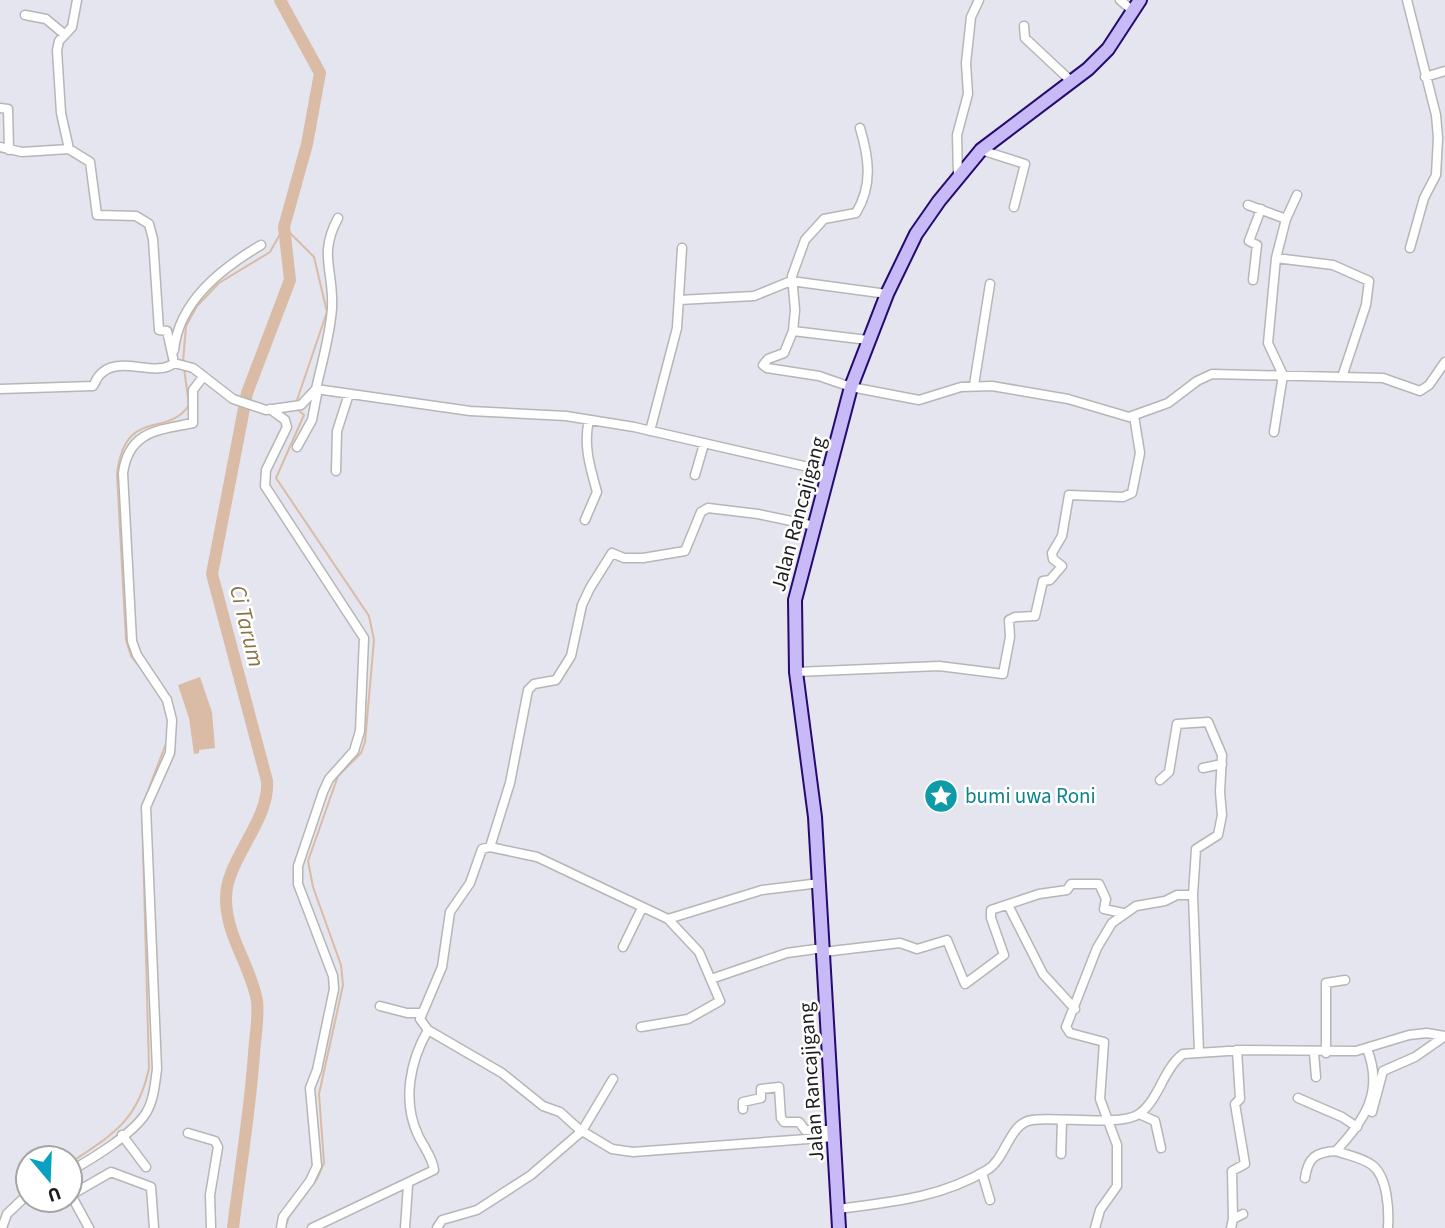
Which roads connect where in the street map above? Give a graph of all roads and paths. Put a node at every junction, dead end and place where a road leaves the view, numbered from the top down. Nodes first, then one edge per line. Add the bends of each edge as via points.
1 (77, 0) edge
2 (979, 0) edge
3 (1120, 0) edge
4 (1408, 0) edge
5 (1136, 5) edge
6 (26, 15) dead end
7 (1024, 26) dead end
8 (64, 34) junction
9 (1445, 71) edge
10 (1425, 77) junction
11 (1072, 82) junction
12 (0, 108) edge
13 (860, 128) dead end
14 (4, 148) edge
15 (69, 149) junction
16 (981, 150) junction
17 (1436, 175) junction
18 (958, 176) junction
19 (1445, 181) edge
20 (1297, 195) dead end
21 (1248, 205) dead end
22 (1014, 207) dead end
23 (1261, 209) junction
24 (338, 218) dead end
25 (1286, 219) junction
26 (261, 245) dead end
27 (682, 248) dead end
28 (1410, 248) dead end
29 (1276, 258) junction
30 (1253, 280) dead end
31 (791, 281) junction
32 (990, 284) dead end
33 (887, 294) junction
34 (679, 300) junction
35 (793, 331) junction
36 (868, 340) junction
37 (174, 362) junction
38 (1445, 362) edge
39 (1283, 375) junction
40 (203, 377) junction
41 (1342, 377) junction
42 (974, 385) junction
43 (851, 387) junction
44 (0, 389) edge
45 (317, 389) junction
46 (349, 394) junction
47 (270, 410) junction
48 (1136, 415) junction
49 (589, 420) junction
50 (650, 431) junction
51 (1273, 432) dead end
52 (704, 444) junction
53 (296, 447) dead end
54 (336, 471) dead end
55 (830, 471) junction
56 (695, 475) dead end
57 (584, 520) dead end
58 (815, 526) junction
59 (796, 672) junction
60 (1222, 764) junction
61 (1203, 768) dead end
62 (1160, 780) dead end
63 (491, 847) junction
64 (820, 883) junction
65 (1193, 895) junction
66 (1007, 905) junction
67 (642, 908) junction
68 (1123, 913) junction
69 (668, 919) junction
70 (623, 947) dead end
71 (823, 950) junction
72 (711, 979) junction
73 (1345, 980) dead end
74 (380, 1006) dead end
75 (1075, 1009) junction
76 (422, 1013) junction
77 (641, 1027) dead end
78 (428, 1030) junction
79 (1445, 1036) edge
80 (1367, 1049) junction
81 (1237, 1050) junction
82 (1199, 1052) junction
83 (1314, 1053) junction
84 (1326, 1053) junction
85 (1316, 1077) dead end
86 (613, 1079) dead end
87 (1298, 1098) dead end
88 (743, 1110) dead end
89 (1372, 1112) dead end
90 (1139, 1114) junction
91 (1106, 1119) junction
92 (1062, 1120) junction
93 (1357, 1127) junction
94 (581, 1131) junction
95 (188, 1133) dead end
96 (834, 1134) junction
97 (122, 1135) junction
98 (1161, 1148) dead end
99 (1336, 1151) junction
100 (1061, 1154) dead end
101 (84, 1161) edge
102 (146, 1167) dead end
103 (982, 1173) junction
104 (1306, 1178) dead end
105 (408, 1185) junction
106 (84, 1186) edge
107 (990, 1200) dead end
108 (838, 1209) junction
109 (4, 1213) edge
110 (1243, 1214) dead end
111 (1232, 1224) edge
112 (2, 1228) edge
113 (154, 1228) edge
114 (211, 1228) edge
115 (281, 1228) edge
116 (312, 1228) edge
117 (405, 1228) edge
118 (438, 1228) edge
119 (839, 1228) edge
120 (1095, 1228) edge
121 (1388, 1228) edge

1 - 8 street via 72,27
2 - 18 street via 971,17 968,94 957,135
3 - 5 street
4 - 10 street
5 - 11 main road, Jalan Rancajigang via 1108,49
6 - 8 street via 46,19
7 - 11 street via 1024,37
8 - 15 street via 57,50 61,113
9 - 10 street
10 - 17 street via 1436,116
11 - 16 main road, Jalan Rancajigang
12 - 14 street via 8,109
13 - 31 street via 870,164 858,211 820,222 805,240
14 - 15 street
15 - 37 street via 90,162 97,215 136,216 151,226 159,330 167,331
16 - 18 main road, Jalan Rancajigang
16 - 22 street via 1025,164
17 - 19 street
17 - 28 street via 1424,198
18 - 33 main road, Jalan Rancajigang via 923,224
20 - 25 street
21 - 23 street
23 - 25 street
23 - 30 street via 1249,241 1258,245
24 - 45 street via 327,243 332,306
25 - 29 street
26 - 37 street via 204,288 184,318
27 - 34 street
29 - 39 street via 1268,342
29 - 41 street via 1333,265 1370,281
31 - 33 street
31 - 34 street via 754,296
31 - 35 street via 796,297
32 - 42 street
33 - 36 main road, Jalan Rancajigang
34 - 50 street via 677,328
35 - 36 street
35 - 43 street via 783,355 767,360 765,367
36 - 43 main road, Jalan Rancajigang
37 - 40 street
37 - 44 street via 164,369 113,369 100,375 93,386
38 - 41 street via 1429,386 1420,391 1383,378
39 - 41 street
39 - 48 street via 1219,373
39 - 51 street
40 - 47 street via 233,399
40 - 97 street via 193,388 190,423 162,427 143,437 130,452 123,473 132,641 167,700 172,720 170,753 146,807 158,1064 149,1107
42 - 43 street via 923,400
42 - 48 street
43 - 55 main road, Jalan Rancajigang
45 - 46 street
45 - 47 street via 301,405
45 - 53 street via 312,420
46 - 49 street via 470,411
46 - 54 street via 337,431
47 - 115 street via 285,420 286,427 266,471 265,486 364,638 360,732 354,751 329,779 298,866 298,884 334,989 310,1088 317,1166 283,1217
48 - 59 street via 1140,453 1132,493 1123,497 1069,495 1062,536 1052,553 1062,566 1050,580 1043,581 1035,617 1009,620 1003,674 939,666
49 - 50 street
49 - 57 street via 588,462 597,492
50 - 52 street
52 - 55 street
52 - 56 street
55 - 58 main road, Jalan Rancajigang
58 - 59 main road, Jalan Rancajigang via 793,609
58 - 63 street via 708,508 701,512 685,551 643,558 612,553 582,606 571,656 555,680 534,684 528,690 510,783
59 - 64 main road, Jalan Rancajigang via 810,761
60 - 61 street
60 - 62 street via 1221,747 1208,722 1178,723 1168,774
60 - 65 street via 1220,829 1213,839 1196,847
63 - 67 street via 537,857
63 - 76 street via 482,849 470,883 450,912 444,960
64 - 69 street via 762,890
64 - 71 main road, Jalan Rancajigang
65 - 68 street via 1177,895
65 - 82 street
66 - 68 street via 1067,890 1070,884 1095,882 1105,897 1104,909
66 - 71 street via 990,913 1004,955 965,984 947,940 917,949 900,943
66 - 75 street via 1042,974
67 - 69 street
67 - 70 street
68 - 75 street via 1104,934
69 - 72 street via 699,952
71 - 72 street via 792,951
71 - 96 main road, Jalan Rancajigang
72 - 77 street via 721,999 717,1005 688,1019
73 - 84 street via 1325,984
74 - 76 street
75 - 91 street via 1067,1031 1104,1042 1100,1099
76 - 78 street via 421,1023
78 - 94 street via 502,1073
78 - 105 street via 411,1070 410,1102 417,1133 434,1169
79 - 80 street via 1409,1035
79 - 89 street via 1415,1057 1383,1071
80 - 84 street
80 - 93 street via 1375,1068 1373,1091
81 - 82 street
81 - 83 street
81 - 111 street via 1240,1099 1235,1104 1245,1165 1232,1171
82 - 90 street via 1178,1057
83 - 84 street
83 - 85 street
86 - 94 street
87 - 93 street
88 - 96 street via 743,1102 759,1099 761,1089 776,1086 781,1089 784,1122 799,1122 805,1130
90 - 91 street
90 - 98 street via 1155,1121
91 - 92 street
91 - 120 street via 1118,1149 1117,1186 1100,1210
92 - 100 street
92 - 103 street via 1029,1121 1011,1138 997,1163
93 - 99 street
94 - 96 street via 612,1149 633,1152
94 - 118 street via 531,1175 474,1212 442,1220
95 - 114 street via 215,1141 218,1147 210,1195
96 - 108 main road, Jalan Rancajigang
97 - 101 street
97 - 102 street
99 - 104 street via 1314,1155
99 - 121 street via 1376,1169 1385,1190
103 - 107 street
103 - 108 street via 922,1198
105 - 116 street
105 - 117 street
106 - 113 street via 108,1172 150,1186
108 - 119 main road, Jalan Rancajigang
109 - 112 street
110 - 111 street

